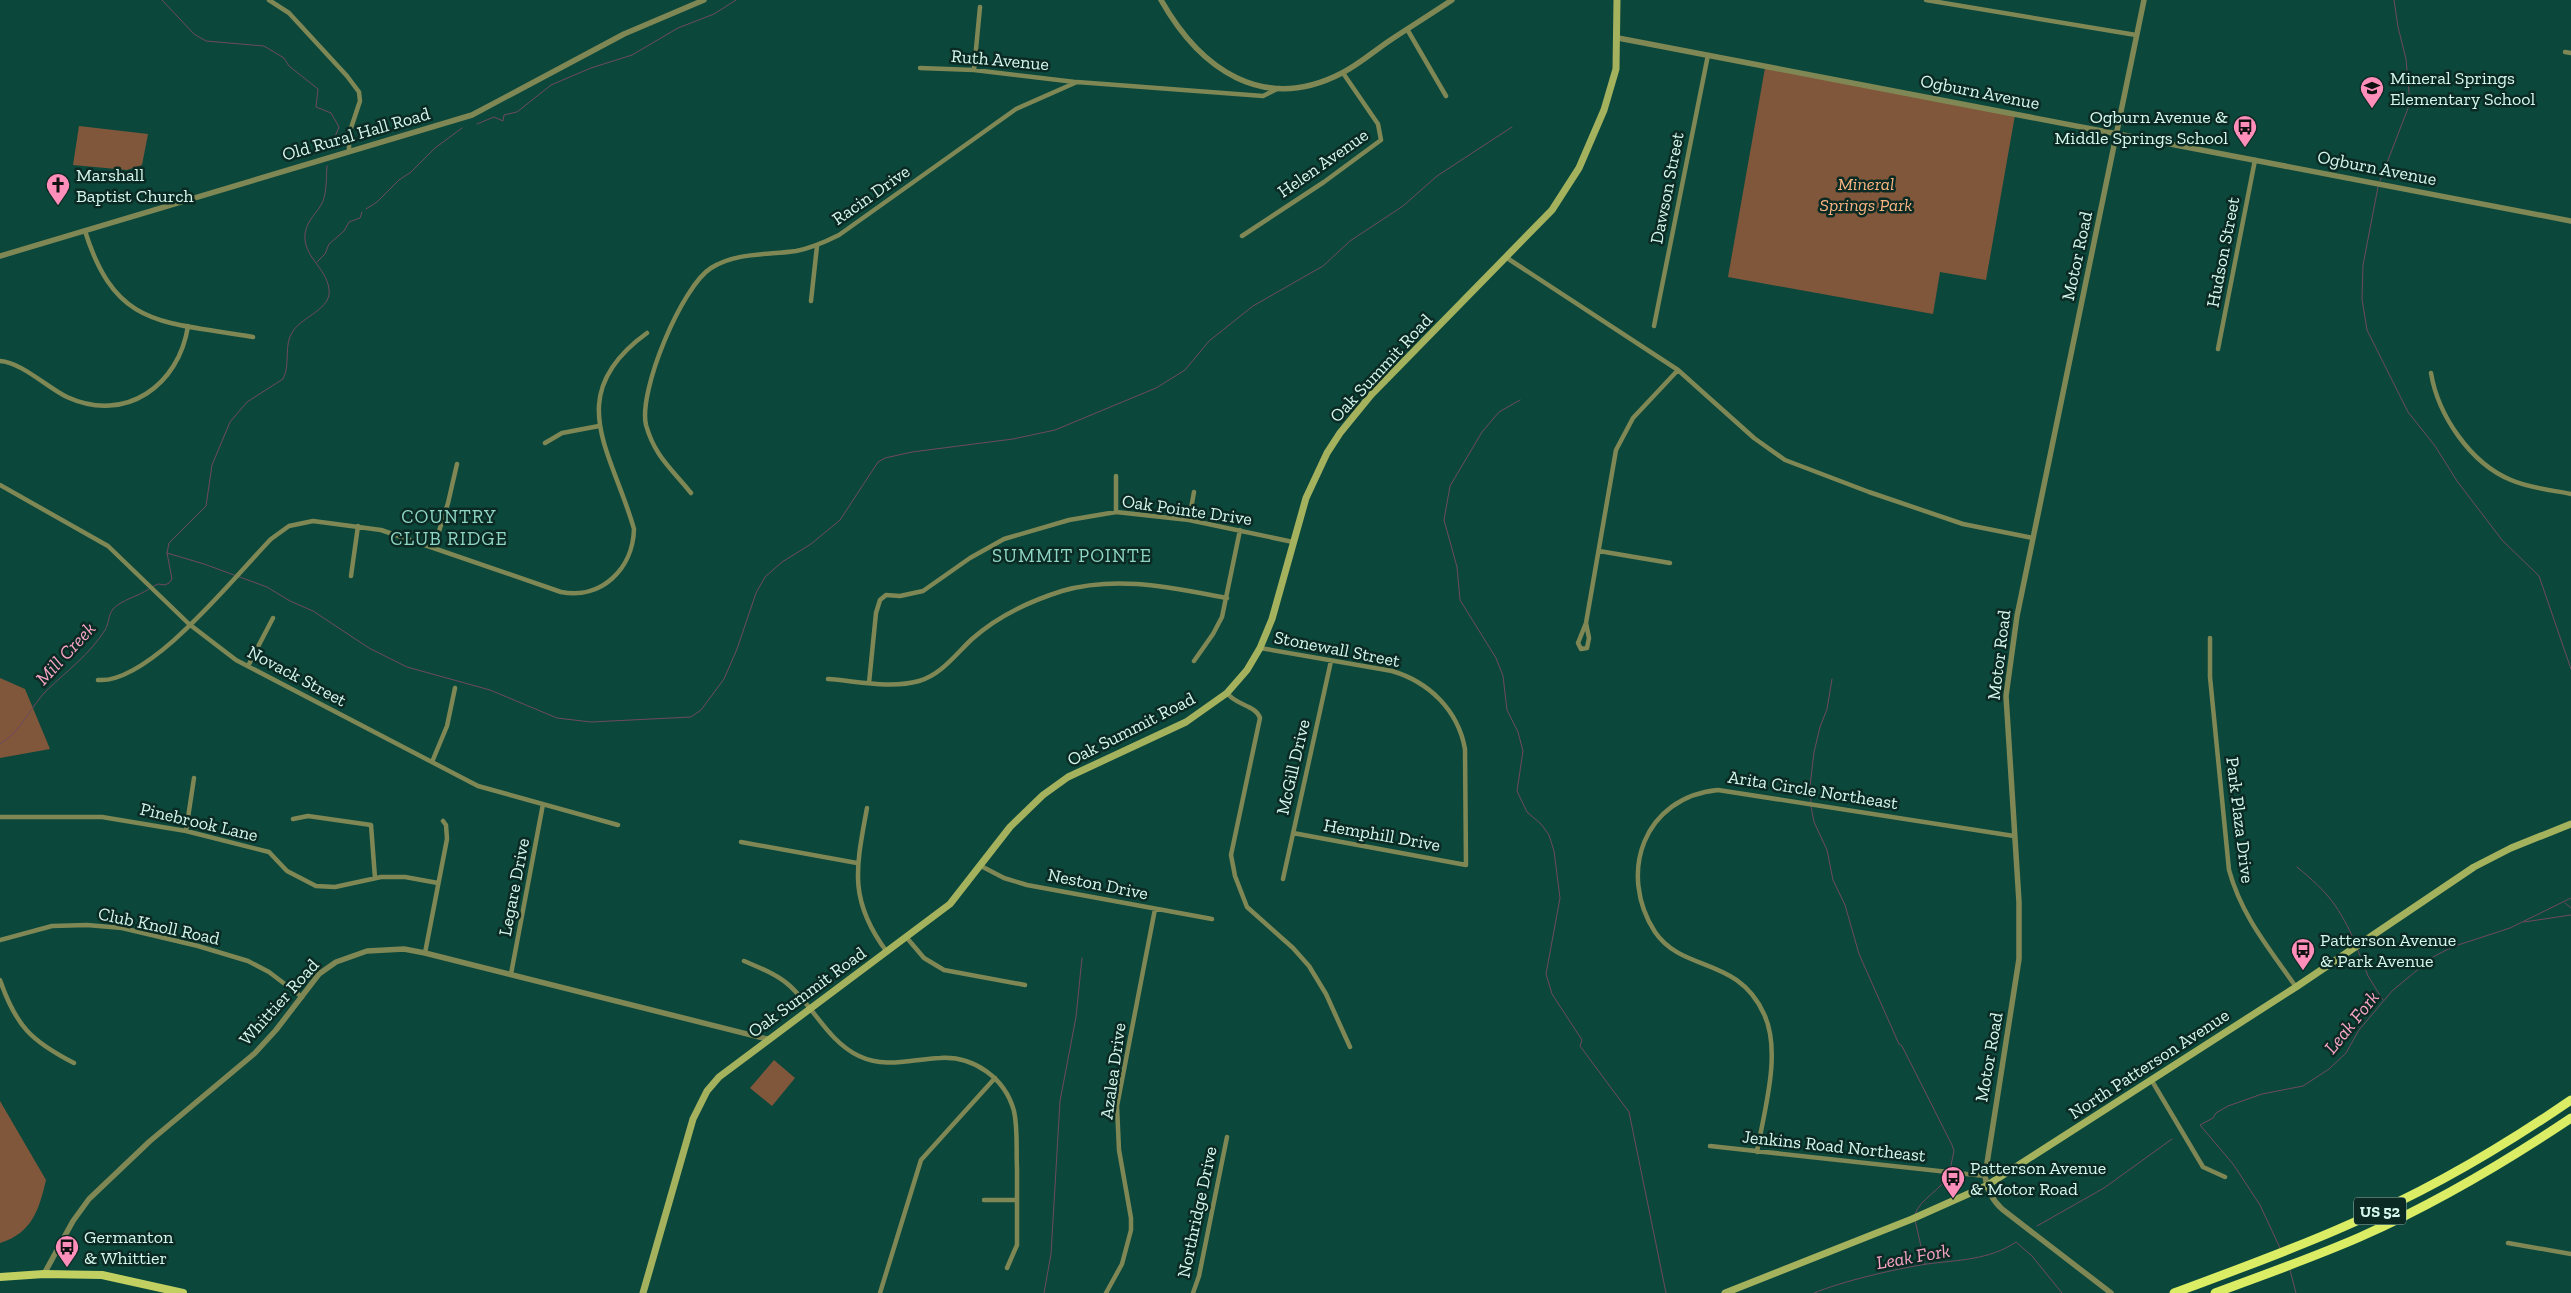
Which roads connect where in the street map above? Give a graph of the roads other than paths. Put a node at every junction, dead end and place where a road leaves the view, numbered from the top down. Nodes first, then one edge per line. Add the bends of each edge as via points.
1 (269, 0) edge
2 (704, 0) edge
3 (1161, 0) edge
4 (1452, 0) edge
5 (1617, 0) edge
6 (1926, 0) edge
7 (2144, 0) edge
8 (980, 7) dead end
9 (1407, 29) junction
10 (2136, 35) junction
11 (1618, 38) junction
12 (2564, 52) dead end
13 (2571, 54) edge
14 (1708, 55) junction
15 (920, 68) dead end
16 (974, 70) junction
17 (1343, 73) junction
18 (1077, 82) junction
19 (1279, 88) junction
20 (1446, 96) dead end
21 (2118, 134) junction
22 (349, 152) junction
23 (2255, 160) junction
24 (2571, 221) edge
25 (85, 231) junction
26 (1242, 236) dead end
27 (817, 246) junction
28 (0, 256) edge
29 (1507, 258) junction
30 (811, 301) dead end
31 (188, 326) junction
32 (1654, 326) dead end
33 (647, 333) dead end
34 (253, 337) dead end
35 (2218, 349) dead end
36 (0, 361) edge
37 (1678, 370) junction
38 (2432, 373) dead end
39 (599, 426) junction
40 (545, 443) dead end
41 (457, 464) dead end
42 (1116, 476) dead end
43 (0, 486) edge
44 (1194, 492) dead end
45 (691, 493) dead end
46 (2571, 494) edge
47 (1116, 512) junction
48 (1189, 520) junction
49 (358, 526) junction
50 (1240, 530) junction
51 (2033, 538) junction
52 (1293, 542) junction
53 (434, 547) junction
54 (1599, 551) junction
55 (1670, 562) dead end
56 (351, 576) dead end
57 (1227, 598) junction
58 (273, 618) dead end
59 (1586, 623) junction
60 (190, 624) junction
61 (2210, 638) dead end
62 (1260, 648) junction
63 (1194, 661) dead end
64 (1331, 661) junction
65 (248, 666) junction
66 (828, 679) dead end
67 (98, 680) dead end
68 (869, 683) junction
69 (455, 688) dead end
70 (1227, 693) junction
71 (432, 762) junction
72 (194, 778) dead end
73 (544, 804) junction
74 (866, 808) dead end
75 (0, 817) edge
76 (293, 820) dead end
77 (443, 821) dead end
78 (2571, 824) edge
79 (618, 825) dead end
80 (186, 831) junction
81 (1293, 833) junction
82 (2014, 836) junction
83 (741, 842) dead end
84 (857, 863) junction
85 (1466, 865) joint
86 (982, 866) junction
87 (375, 878) junction
88 (1282, 880) dead end
89 (438, 883) junction
90 (1155, 909) junction
91 (1212, 919) dead end
92 (907, 938) junction
93 (0, 940) edge
94 (887, 952) junction
95 (425, 953) junction
96 (744, 961) dead end
97 (511, 974) junction
98 (0, 980) edge
99 (1024, 985) dead end
100 (2296, 987) junction
101 (302, 997) junction
102 (810, 1008) junction
103 (767, 1039) junction
104 (1350, 1048) dead end
105 (74, 1063) dead end
106 (995, 1078) junction
107 (2152, 1081) junction
108 (2571, 1100) edge
109 (2571, 1118) edge
110 (1227, 1137) dead end
111 (1710, 1146) dead end
112 (1758, 1152) junction
113 (1984, 1176) junction
114 (2225, 1177) dead end
115 (1986, 1186) junction
116 (984, 1200) dead end
117 (1017, 1200) junction
118 (2508, 1243) dead end
119 (2571, 1254) edge
120 (1007, 1268) dead end
121 (44, 1274) junction
122 (0, 1277) edge
123 (183, 1293) edge
124 (643, 1293) edge
125 (880, 1293) edge
126 (1106, 1293) edge
127 (1193, 1293) edge
128 (1724, 1293) edge
129 (2111, 1293) edge
130 (2174, 1293) edge
131 (2215, 1293) edge

1 - 22 street via 289,13 359,92 360,101 349,134
2 - 22 street, Old Rural Hall Road via 624,34 472,115
3 - 19 street via 1193,46 1229,76 1255,86
4 - 9 street
5 - 11 main road, Oak Summit Road
6 - 10 street
7 - 10 street, Motor Road
8 - 16 street
9 - 17 street
9 - 20 street
10 - 21 street, Motor Road
11 - 14 street, Ogburn Avenue
11 - 29 main road, Oak Summit Road via 1616,69 1609,97 1579,168 1552,210
12 - 13 street
14 - 21 street, Ogburn Avenue
14 - 32 street, Dawson Street
15 - 16 street, Ruth Avenue
16 - 18 street, Ruth Avenue
17 - 19 street via 1316,84
17 - 26 street, Helen Avenue via 1378,124 1381,140
18 - 19 street, Racin Drive via 1263,96
18 - 27 street, Racin Drive via 1016,109 839,235
21 - 23 street, Ogburn Avenue
21 - 51 street, Motor Road
22 - 25 street, Old Rural Hall Road
23 - 24 street, Ogburn Avenue
23 - 35 street, Hudson Street
25 - 28 street, Old Rural Hall Road
25 - 31 street via 101,273 120,300 142,314
27 - 30 street
27 - 45 street, Racin Drive via 745,256 711,268 698,281 667,332 648,397 646,422 658,455
29 - 37 street
29 - 52 main road, Oak Summit Road via 1371,395 1340,433 1327,452 1306,498
31 - 34 street
31 - 36 street via 179,359 163,382 139,398 117,404 96,405 77,401 14,365
33 - 39 street via 618,358 604,381 598,410
37 - 51 street via 1754,438 1793,464 1963,524
37 - 54 street via 1624,432 1611,470
38 - 46 street via 2434,391 2442,410 2465,444 2483,462 2511,480
39 - 40 street via 562,433
39 - 53 street via 634,529 627,562 611,581 584,592 560,592
41 - 53 street
42 - 47 street
43 - 60 street, Novack Street via 108,546
44 - 48 street
47 - 48 street, Oak Pointe Drive
47 - 68 street, Oak Pointe Drive via 1069,520 1004,539 923,590 900,596 886,595 880,600 876,613
48 - 50 street, Oak Pointe Drive
49 - 53 street
49 - 56 street
49 - 60 street via 313,522 298,523 280,530
50 - 52 street, Oak Pointe Drive
50 - 57 street
51 - 82 street, Motor Road via 2006,684
52 - 62 main road, Oak Summit Road via 1272,619
54 - 55 street
54 - 59 street
57 - 63 street via 1214,634
57 - 68 street via 1130,582 1063,591 1021,607 991,625 940,669 920,680
58 - 65 street
59 - 59 street via 1578,643 1581,650 1589,644
60 - 65 street, Novack Street
60 - 67 street via 154,659 112,680
61 - 100 street, Park Plaza Drive via 2210,677 2229,870 2237,897 2250,922
62 - 64 street, Stonewall Street
62 - 70 main road, Oak Summit Road via 1247,670
64 - 81 street, McGill Drive
64 - 85 street, Stonewall Street via 1392,671 1412,678 1428,688 1453,716 1463,740 1466,761
65 - 71 street, Novack Street
66 - 68 street
69 - 71 street via 447,726
70 - 86 main road, Oak Summit Road via 1186,722 1058,783 1010,827
70 - 104 street via 1234,701 1257,712 1260,718 1230,855 1240,895 1250,912 1309,966 1326,994
71 - 73 street, Novack Street via 478,786
72 - 80 street
73 - 79 street, Novack Street
73 - 97 street, Legare Drive
74 - 84 street
75 - 80 street, Pinebrook Lane via 102,817
76 - 87 street via 308,816 371,826
77 - 89 street via 447,840
78 - 100 main road, North Patterson Avenue via 2511,848 2474,868
80 - 87 street, Pinebrook Lane via 269,852 287,871 316,886 335,887
81 - 85 street, Hemphill Drive
81 - 88 street, McGill Drive
82 - 112 street, Arita Circle Northeast via 1718,790 1681,800 1656,821 1646,837 1637,874 1639,893 1650,924 1665,944 1739,980 1757,1000 1769,1028 1771,1060
82 - 113 street, Motor Road via 2020,959
83 - 84 street
84 - 94 street via 857,887 862,910
86 - 90 street, Neston Drive via 1027,885
86 - 92 main road, Oak Summit Road via 950,904
87 - 89 street, Pinebrook Lane via 404,877
89 - 95 street
90 - 91 street, Neston Drive
90 - 126 street, Azalea Drive via 1117,1106 1119,1150 1131,1230 1122,1264
92 - 94 main road, Oak Summit Road
92 - 99 street via 924,958 944,970
93 - 101 street, Club Knoll Road via 52,926 87,924 122,928 248,961
94 - 102 main road, Oak Summit Road
95 - 97 street, Whittier Road
95 - 101 street, Whittier Road via 383,949 350,956 319,974
96 - 102 street via 780,978
97 - 103 street, Whittier Road
98 - 105 street via 23,1029 41,1045
100 - 107 main road, North Patterson Avenue
101 - 121 street, Whittier Road via 255,1053 150,1141 89,1199 73,1220
102 - 103 main road, Oak Summit Road
102 - 106 street via 837,1040 861,1057 898,1064 954,1058 974,1064
103 - 124 main road, Oak Summit Road via 719,1077 697,1110
106 - 117 street via 1010,1102 1015,1120
106 - 125 street via 921,1160
107 - 114 street via 2203,1167
107 - 115 main road, North Patterson Avenue
108 - 130 highway, US 52 via 2497,1149 2400,1201 2302,1245
109 - 131 highway, US 52 via 2495,1167 2406,1215 2315,1256
110 - 127 street, Northridge Drive
111 - 112 street, Jenkins Road Northeast
112 - 113 street, Jenkins Road Northeast
113 - 115 street, Motor Road
115 - 128 main road, North Patterson Avenue
115 - 129 street, Motor Road via 1997,1204 2019,1224
116 - 117 street
117 - 120 street via 1017,1245
118 - 119 street
121 - 122 main road
121 - 123 main road via 102,1275

